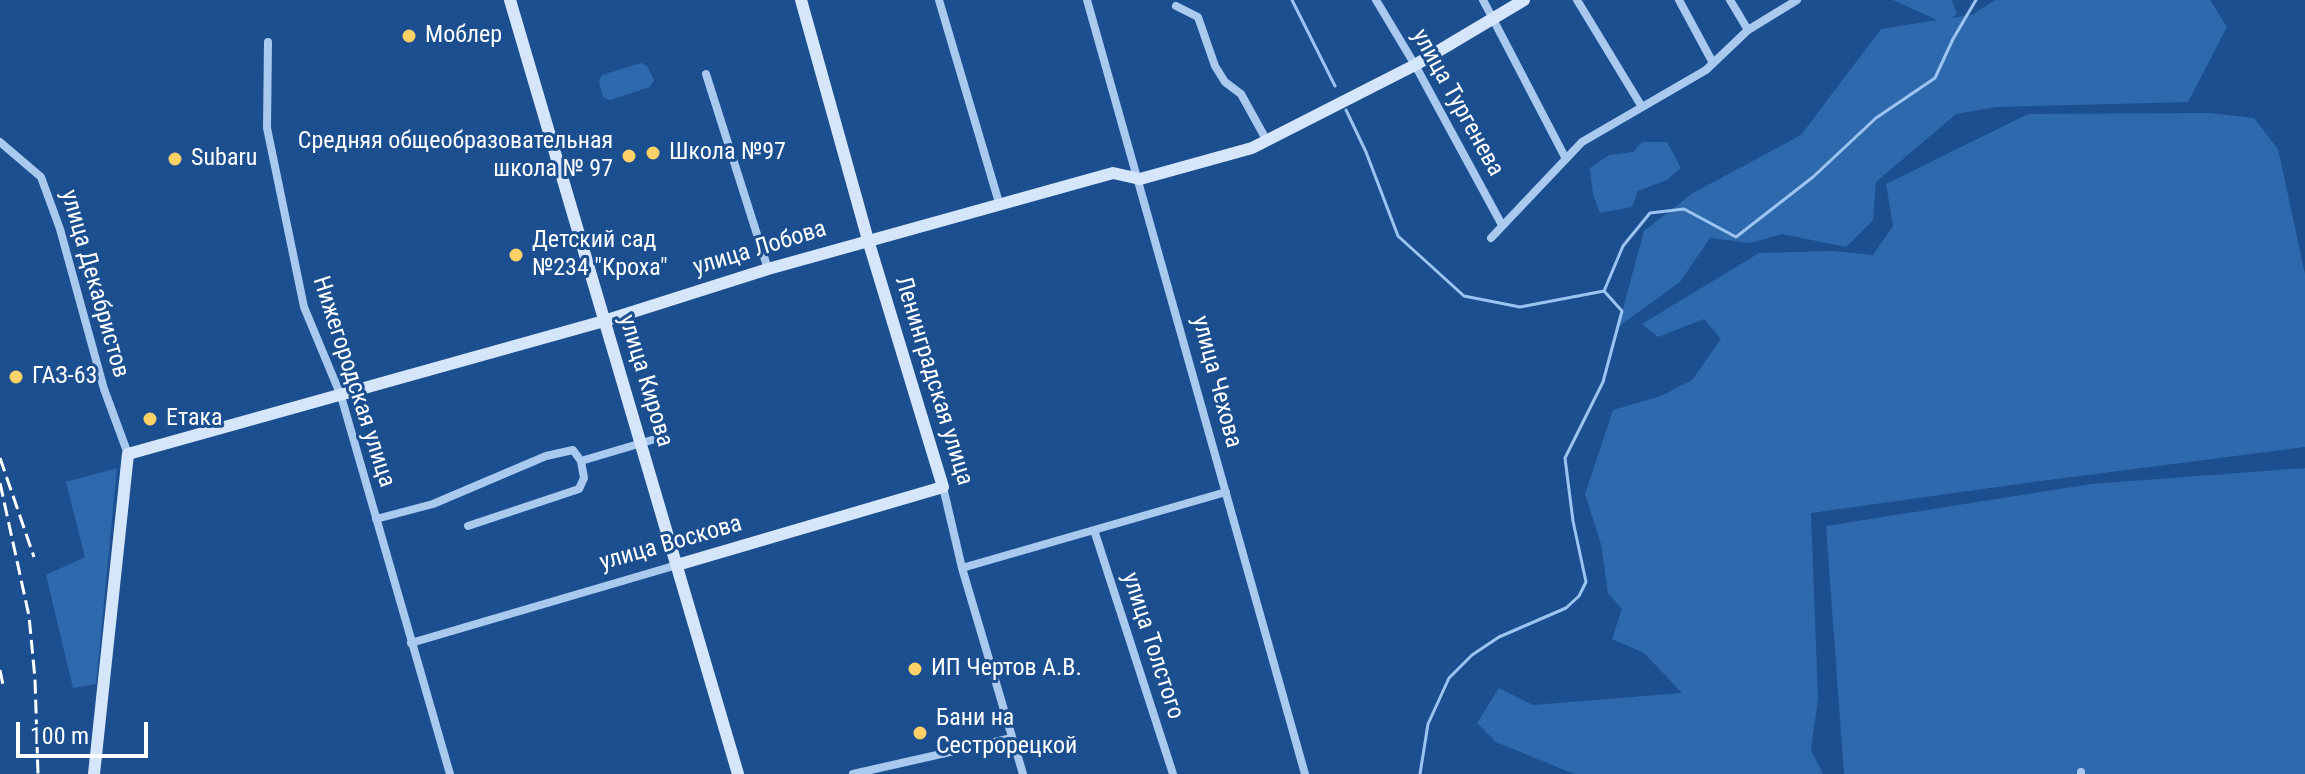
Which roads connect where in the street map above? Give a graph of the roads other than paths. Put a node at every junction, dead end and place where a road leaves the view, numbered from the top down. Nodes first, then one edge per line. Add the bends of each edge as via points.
1 (510, 0) edge
2 (801, 0) edge
3 (939, 0) edge
4 (1087, 0) edge
5 (1376, 0) edge
6 (1483, 0) edge
7 (1524, 0) edge
8 (1577, 0) edge
9 (1679, 0) edge
10 (1730, 0) edge
11 (1797, 0) edge
12 (1176, 6) dead end
13 (1495, 18) junction
14 (1748, 30) junction
15 (268, 42) dead end
16 (1713, 63) junction
17 (1415, 65) junction
18 (706, 74) dead end
19 (1642, 107) junction
20 (1267, 141) junction
21 (0, 142) edge
22 (1566, 159) junction
23 (1140, 179) junction
24 (1000, 206) junction
25 (1502, 225) junction
26 (1491, 238) dead end
27 (868, 240) junction
28 (768, 269) junction
29 (604, 321) junction
30 (341, 396) junction
31 (662, 437) dead end
32 (641, 442) junction
33 (128, 454) junction
34 (581, 461) junction
35 (943, 487) junction
36 (1226, 492) junction
37 (376, 519) junction
38 (468, 526) dead end
39 (1094, 530) junction
40 (677, 565) junction
41 (962, 568) junction
42 (411, 643) junction
43 (1012, 738) junction
44 (94, 774) edge
45 (450, 774) edge
46 (738, 774) edge
47 (853, 774) edge
48 (1023, 774) edge
49 (1173, 774) edge
50 (1305, 774) edge

1 - 29 street, улица Кирова
2 - 27 street, Ленинградская улица
3 - 24 street
4 - 23 street, улица Чехова
5 - 17 street, улица Тургенева
6 - 13 street
7 - 13 street, улица Лобова
8 - 19 street
9 - 16 street
10 - 14 street
11 - 14 street
12 - 20 street via 1198,17 1215,66 1241,94
13 - 17 street, улица Лобова
13 - 22 street
14 - 16 street
15 - 30 street, Нижегородская улица via 270,143 304,307
16 - 19 street
17 - 20 street, улица Лобова
17 - 25 street, улица Тургенева
18 - 28 street
19 - 22 street via 1582,142
20 - 23 street, улица Лобова
21 - 33 street, улица Декабристов via 41,177
22 - 25 street
23 - 24 street, улица Лобова via 1113,173
23 - 36 street, улица Чехова
24 - 27 street, улица Лобова
25 - 26 street
27 - 28 street, улица Лобова
27 - 35 street, Ленинградская улица
28 - 29 street, улица Лобова
29 - 30 street, улица Лобова
29 - 32 street, улица Кирова
30 - 33 street, улица Лобова
30 - 37 street, Нижегородская улица
31 - 32 street
32 - 34 street
32 - 40 street, улица Кирова
33 - 44 street
34 - 37 street via 573,450 546,456 433,504
34 - 38 street via 584,478 579,489
35 - 40 street, улица Воскова
35 - 41 street, Ленинградская улица
36 - 39 street
36 - 50 street, улица Чехова
37 - 42 street, Нижегородская улица
39 - 41 street
39 - 49 street, улица Толстого
40 - 42 street, улица Воскова
40 - 46 street, улица Кирова
41 - 43 street, Ленинградская улица
42 - 45 street, Нижегородская улица
43 - 47 street
43 - 48 street, Ленинградская улица

